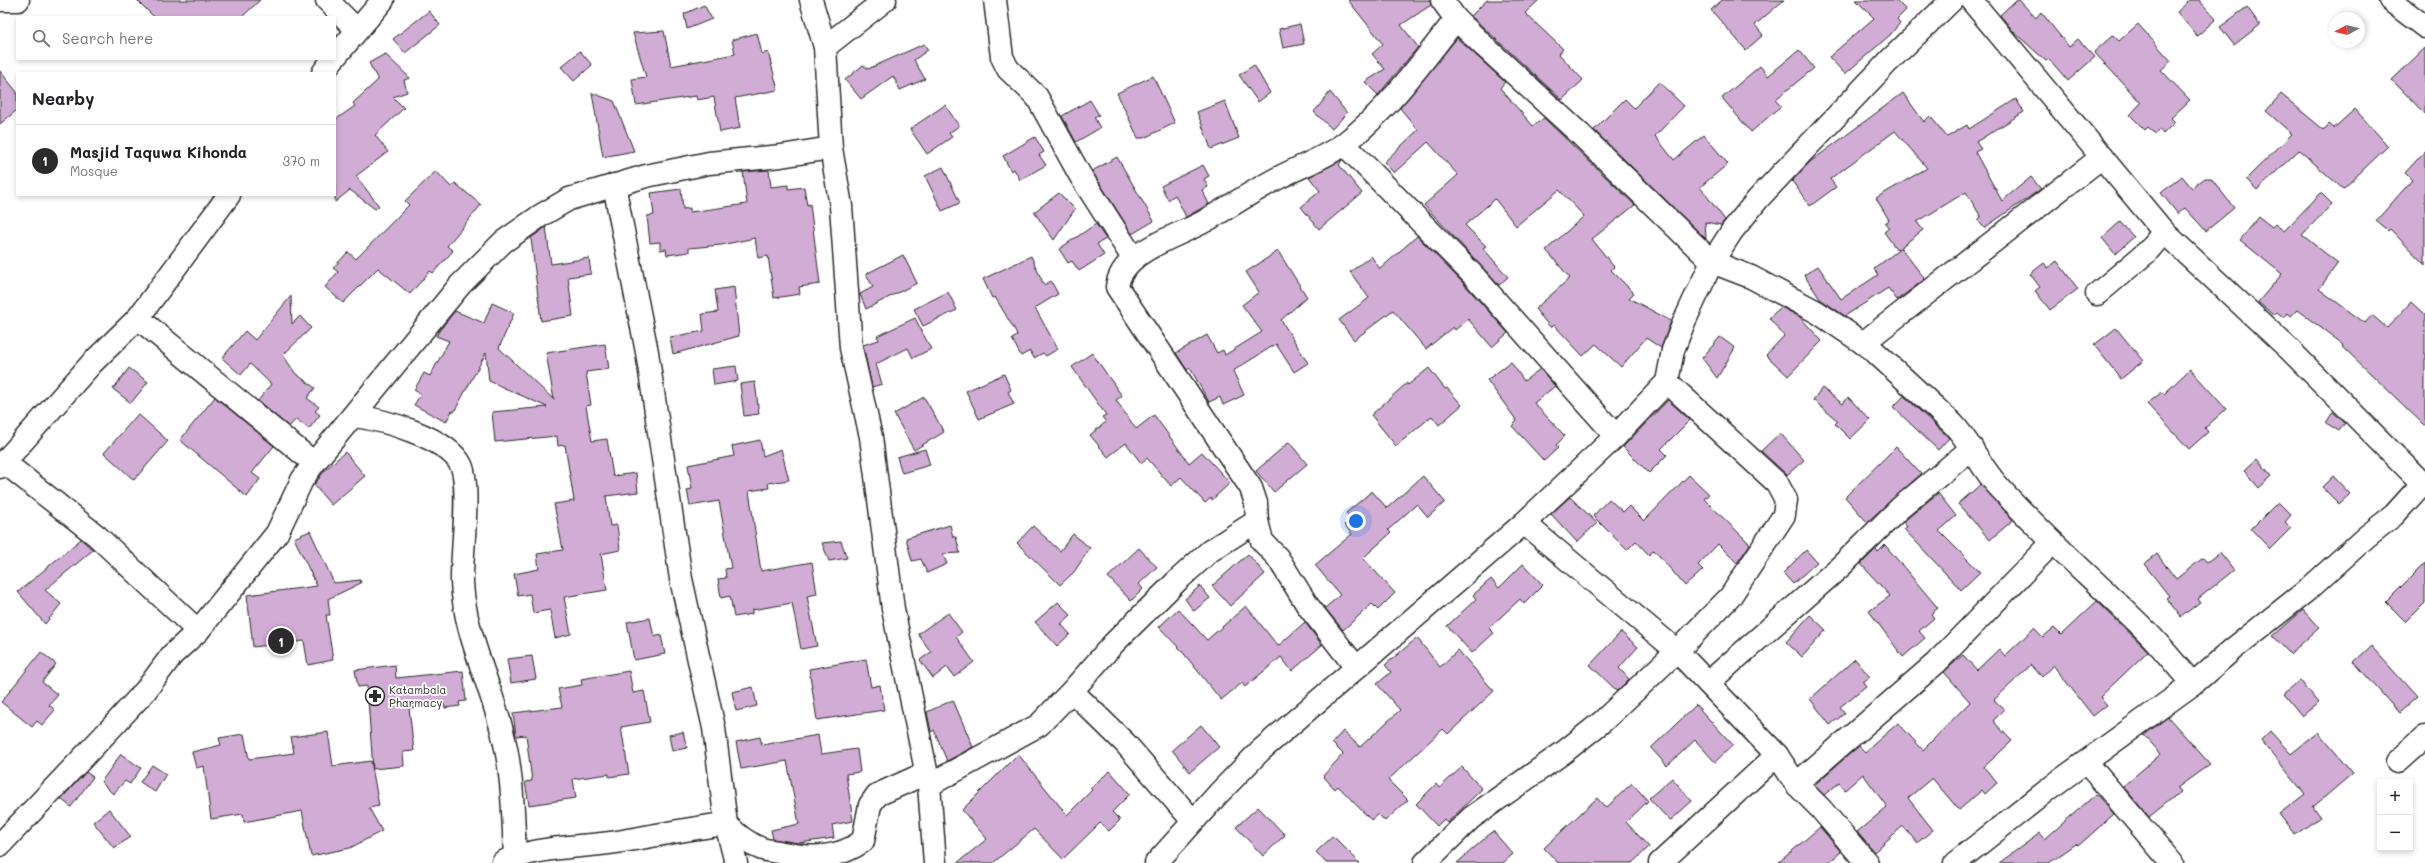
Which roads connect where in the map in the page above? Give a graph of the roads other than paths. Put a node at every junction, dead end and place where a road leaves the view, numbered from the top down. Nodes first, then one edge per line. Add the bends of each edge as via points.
1 (0, 0) edge
2 (18, 0) edge
3 (327, 0) edge
4 (383, 0) edge
5 (811, 0) edge
6 (885, 0) edge
7 (995, 0) edge
8 (1442, 0) edge
9 (1952, 0) edge
10 (1971, 0) edge
11 (2390, 0) edge
12 (1456, 19) junction
13 (2425, 27) edge
14 (356, 30) junction
15 (825, 47) junction
16 (336, 55) edge
17 (333, 60) edge
18 (324, 72) edge
19 (1344, 144) junction
20 (831, 148) junction
21 (2102, 157) junction
22 (614, 184) junction
23 (228, 196) edge
24 (2164, 232) junction
25 (1133, 258) junction
26 (1712, 262) junction
27 (2097, 294) dead end
28 (138, 318) junction
29 (1863, 343) junction
30 (1667, 382) junction
31 (354, 416) junction
32 (1616, 436) junction
33 (1972, 448) junction
34 (314, 463) junction
35 (2, 464) edge
36 (2424, 485) edge
37 (1257, 521) junction
38 (1524, 523) junction
39 (2052, 543) junction
40 (198, 631) junction
41 (1677, 651) junction
42 (1355, 666) junction
43 (1708, 683) junction
44 (2193, 684) junction
45 (1072, 691) junction
46 (2425, 738) edge
47 (1777, 755) junction
48 (2086, 762) junction
49 (2396, 762) dead end
50 (928, 779) junction
51 (1796, 784) junction
52 (1194, 821) junction
53 (726, 824) junction
54 (0, 845) edge
55 (508, 860) edge
56 (736, 863) edge
57 (935, 863) edge
58 (1156, 863) edge
59 (1426, 863) edge
60 (1660, 863) edge
61 (1867, 863) edge
62 (1956, 863) edge
63 (2172, 863) edge

1 - 2 street
3 - 14 street
4 - 14 street
5 - 15 street
6 - 15 street
7 - 25 street via 1002,57 1008,69 1037,97 1077,169
8 - 12 street
9 - 26 street via 1890,60 1758,198
10 - 21 street
11 - 13 street
12 - 19 street via 1413,74 1377,114
12 - 26 street
14 - 16 street
15 - 20 street
17 - 18 street
19 - 25 street via 1251,192 1204,222
19 - 32 street via 1473,275
20 - 22 street via 709,163
20 - 50 street via 841,206 851,348 871,436 893,609
21 - 24 street
21 - 29 street
22 - 31 street via 569,199 503,242 460,285
22 - 53 street via 647,352 681,580 714,728
23 - 28 street
24 - 27 street via 2146,252
24 - 36 street via 2290,350
25 - 37 street via 1118,278 1117,287 1245,478 1254,495
26 - 29 street via 1751,277 1817,312
26 - 30 street via 1673,350
28 - 34 street
28 - 35 street via 92,363
29 - 33 street via 1953,424
30 - 32 street
30 - 41 street via 1777,483 1786,500 1784,515 1730,597
31 - 34 street
31 - 55 street via 401,426 447,448 462,465 465,493 462,584 478,658 486,676 502,732 512,787
32 - 38 street
33 - 39 street via 1982,468
33 - 43 street via 1900,508 1841,566
34 - 40 street via 302,480 277,533
35 - 40 street via 97,536
36 - 44 street via 2394,515 2310,588
37 - 42 street via 1262,540 1278,558 1308,606
37 - 45 street via 1210,551 1178,580 1114,643
38 - 41 street
38 - 42 street
39 - 44 street via 2148,633
39 - 51 street via 1936,663
40 - 54 street via 172,655 146,690
41 - 43 street
41 - 59 street via 1602,721 1564,752 1471,818
42 - 52 street via 1260,751
43 - 47 street
44 - 48 street
45 - 50 street via 1038,724
45 - 52 street via 1125,743
46 - 49 street
47 - 51 street
47 - 60 street
48 - 62 street
48 - 63 street
50 - 53 street via 877,795 870,805 863,841 850,850 822,856 798,857 762,849 740,837
50 - 57 street
51 - 61 street
52 - 58 street
53 - 55 street via 675,830 623,841 540,851
53 - 56 street

